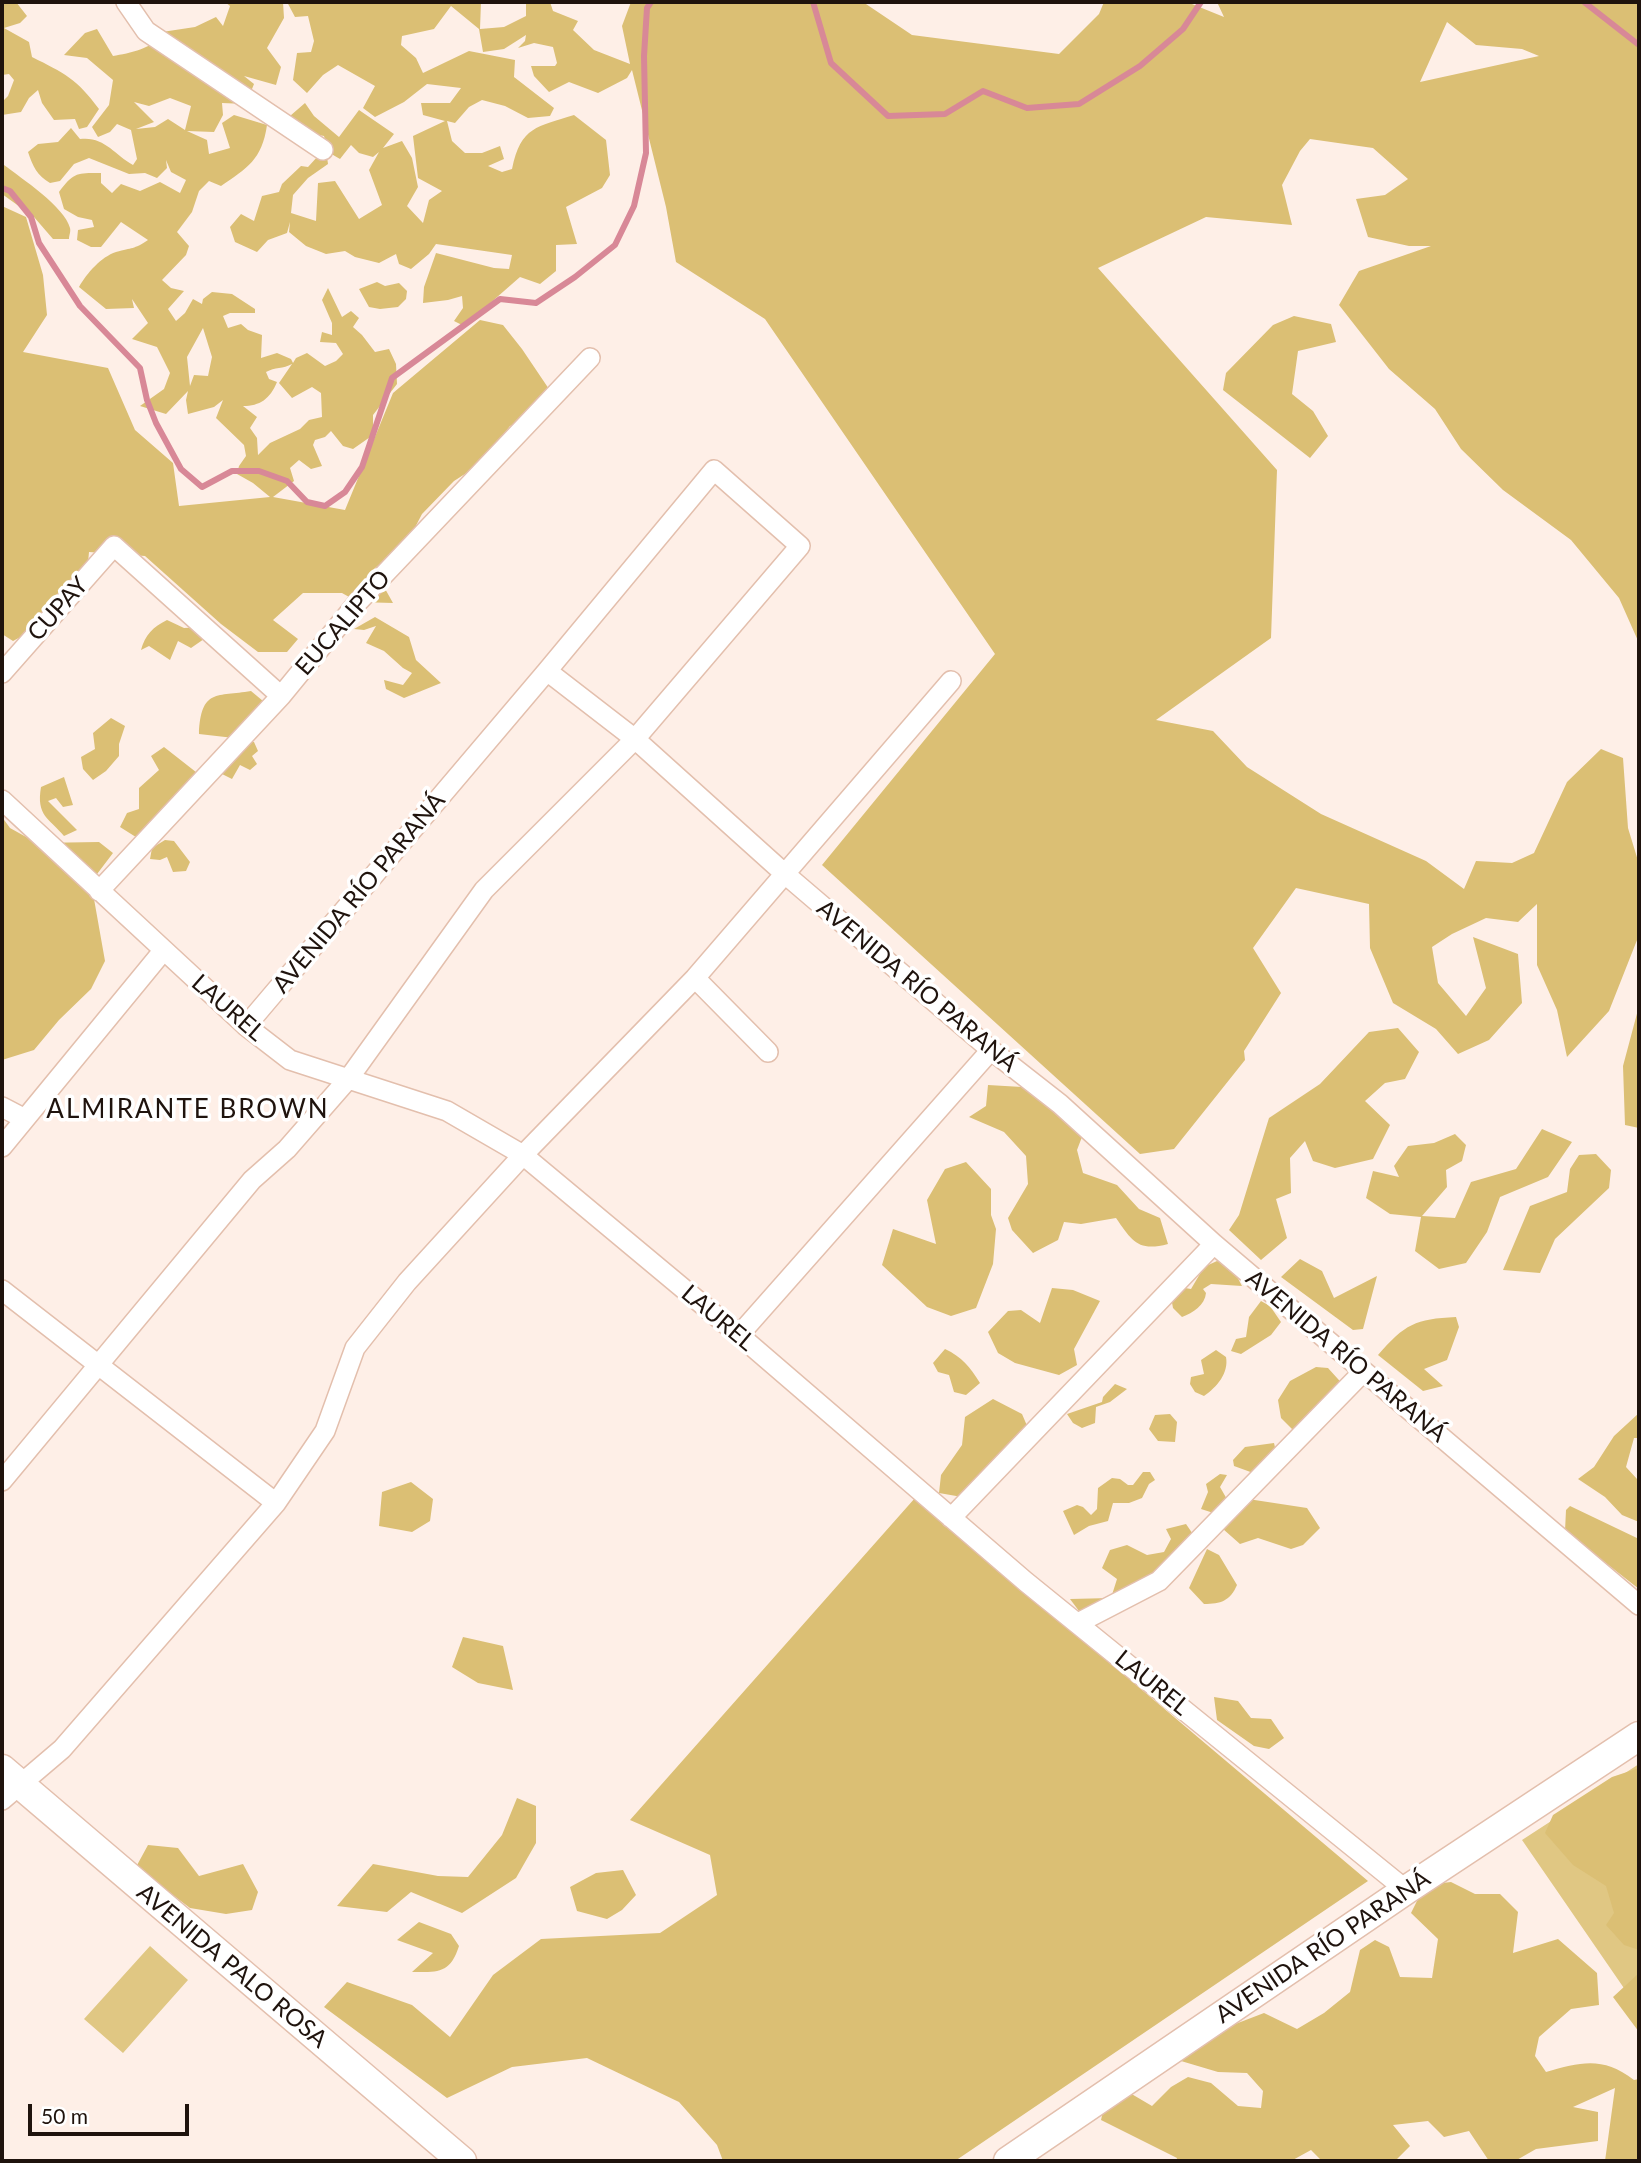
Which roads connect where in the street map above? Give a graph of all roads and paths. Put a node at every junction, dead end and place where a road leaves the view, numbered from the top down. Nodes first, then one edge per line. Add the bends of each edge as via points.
1 (126, 2) edge
2 (323, 150) dead end
3 (590, 358) dead end
4 (547, 671) junction
5 (2, 673) edge
6 (951, 681) dead end
7 (281, 696) junction
8 (635, 739) junction
9 (2, 800) edge
10 (785, 874) junction
11 (99, 891) junction
12 (163, 951) junction
13 (695, 978) junction
14 (246, 1026) junction
15 (991, 1050) junction
16 (768, 1052) dead end
17 (349, 1077) junction
18 (2, 1107) edge
19 (25, 1119) junction
20 (2, 1147) edge
21 (523, 1155) junction
22 (1214, 1244) junction
23 (2, 1290) edge
24 (739, 1335) junction
25 (98, 1365) junction
26 (1363, 1372) junction
27 (2, 1480) edge
28 (276, 1503) junction
29 (951, 1518) junction
30 (1639, 1605) edge
31 (1078, 1623) junction
32 (1639, 1736) edge
33 (8, 1785) edge
34 (1406, 1890) junction
35 (463, 2161) edge
36 (1008, 2161) edge

1 - 2 street via 146,31
3 - 7 street, EUCALIPTO via 358,602
4 - 8 street, AVENIDA RÍO PARANÁ
4 - 8 street via 714,470 800,546
4 - 14 street, AVENIDA RÍO PARANÁ
5 - 7 street, CUPAY via 114,546
6 - 10 street
7 - 11 street, EUCALIPTO
8 - 10 street, AVENIDA RÍO PARANÁ
8 - 17 street via 484,890
9 - 11 street, LAUREL
10 - 13 street
10 - 15 street, AVENIDA RÍO PARANÁ
11 - 12 street, LAUREL
12 - 14 street, LAUREL
12 - 19 street
13 - 16 street
13 - 21 street
14 - 17 street, LAUREL via 290,1060
15 - 22 street, AVENIDA RÍO PARANÁ via 1060,1104
15 - 24 street
17 - 21 street, LAUREL via 447,1111
17 - 25 street via 287,1149 252,1180
18 - 19 street
19 - 20 street
21 - 24 street, LAUREL
21 - 28 street via 407,1282 355,1348 325,1431
22 - 26 street, AVENIDA RÍO PARANÁ
22 - 29 street
23 - 25 street
24 - 29 street, LAUREL
25 - 27 street
25 - 28 street
26 - 30 street, AVENIDA RÍO PARANÁ
26 - 31 street via 1159,1581
28 - 33 street via 62,1749
29 - 31 street, LAUREL
31 - 34 street, LAUREL
32 - 34 main road, AVENIDA RÍO PARANÁ
33 - 35 main road, AVENIDA PALO ROSA
34 - 36 main road, AVENIDA RÍO PARANÁ

